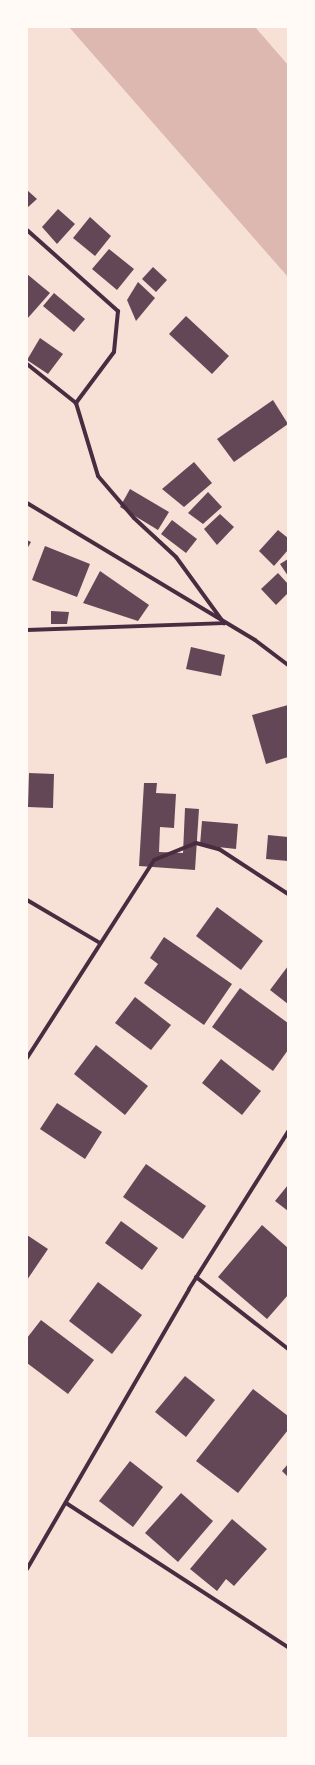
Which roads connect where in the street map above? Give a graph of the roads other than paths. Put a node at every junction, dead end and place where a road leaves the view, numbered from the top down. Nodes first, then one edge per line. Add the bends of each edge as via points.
1 (27, 230) edge
2 (27, 364) edge
3 (76, 404) junction
4 (27, 502) edge
5 (224, 623) junction
6 (27, 630) edge
7 (288, 665) edge
8 (288, 894) edge
9 (27, 900) edge
10 (100, 943) junction
11 (27, 1058) edge
12 (288, 1132) edge
13 (196, 1277) junction
14 (288, 1349) edge
15 (66, 1503) junction
16 (27, 1569) edge
17 (288, 1647) edge

1 - 3 street via 118,311 114,352
2 - 3 street
3 - 5 street via 98,476 134,518 176,557
4 - 5 street
5 - 6 street
5 - 7 street
8 - 10 street via 219,849 196,843 176,848 154,860
9 - 10 street
10 - 11 street
12 - 13 street
13 - 14 street
13 - 15 street
15 - 16 street
15 - 17 street

